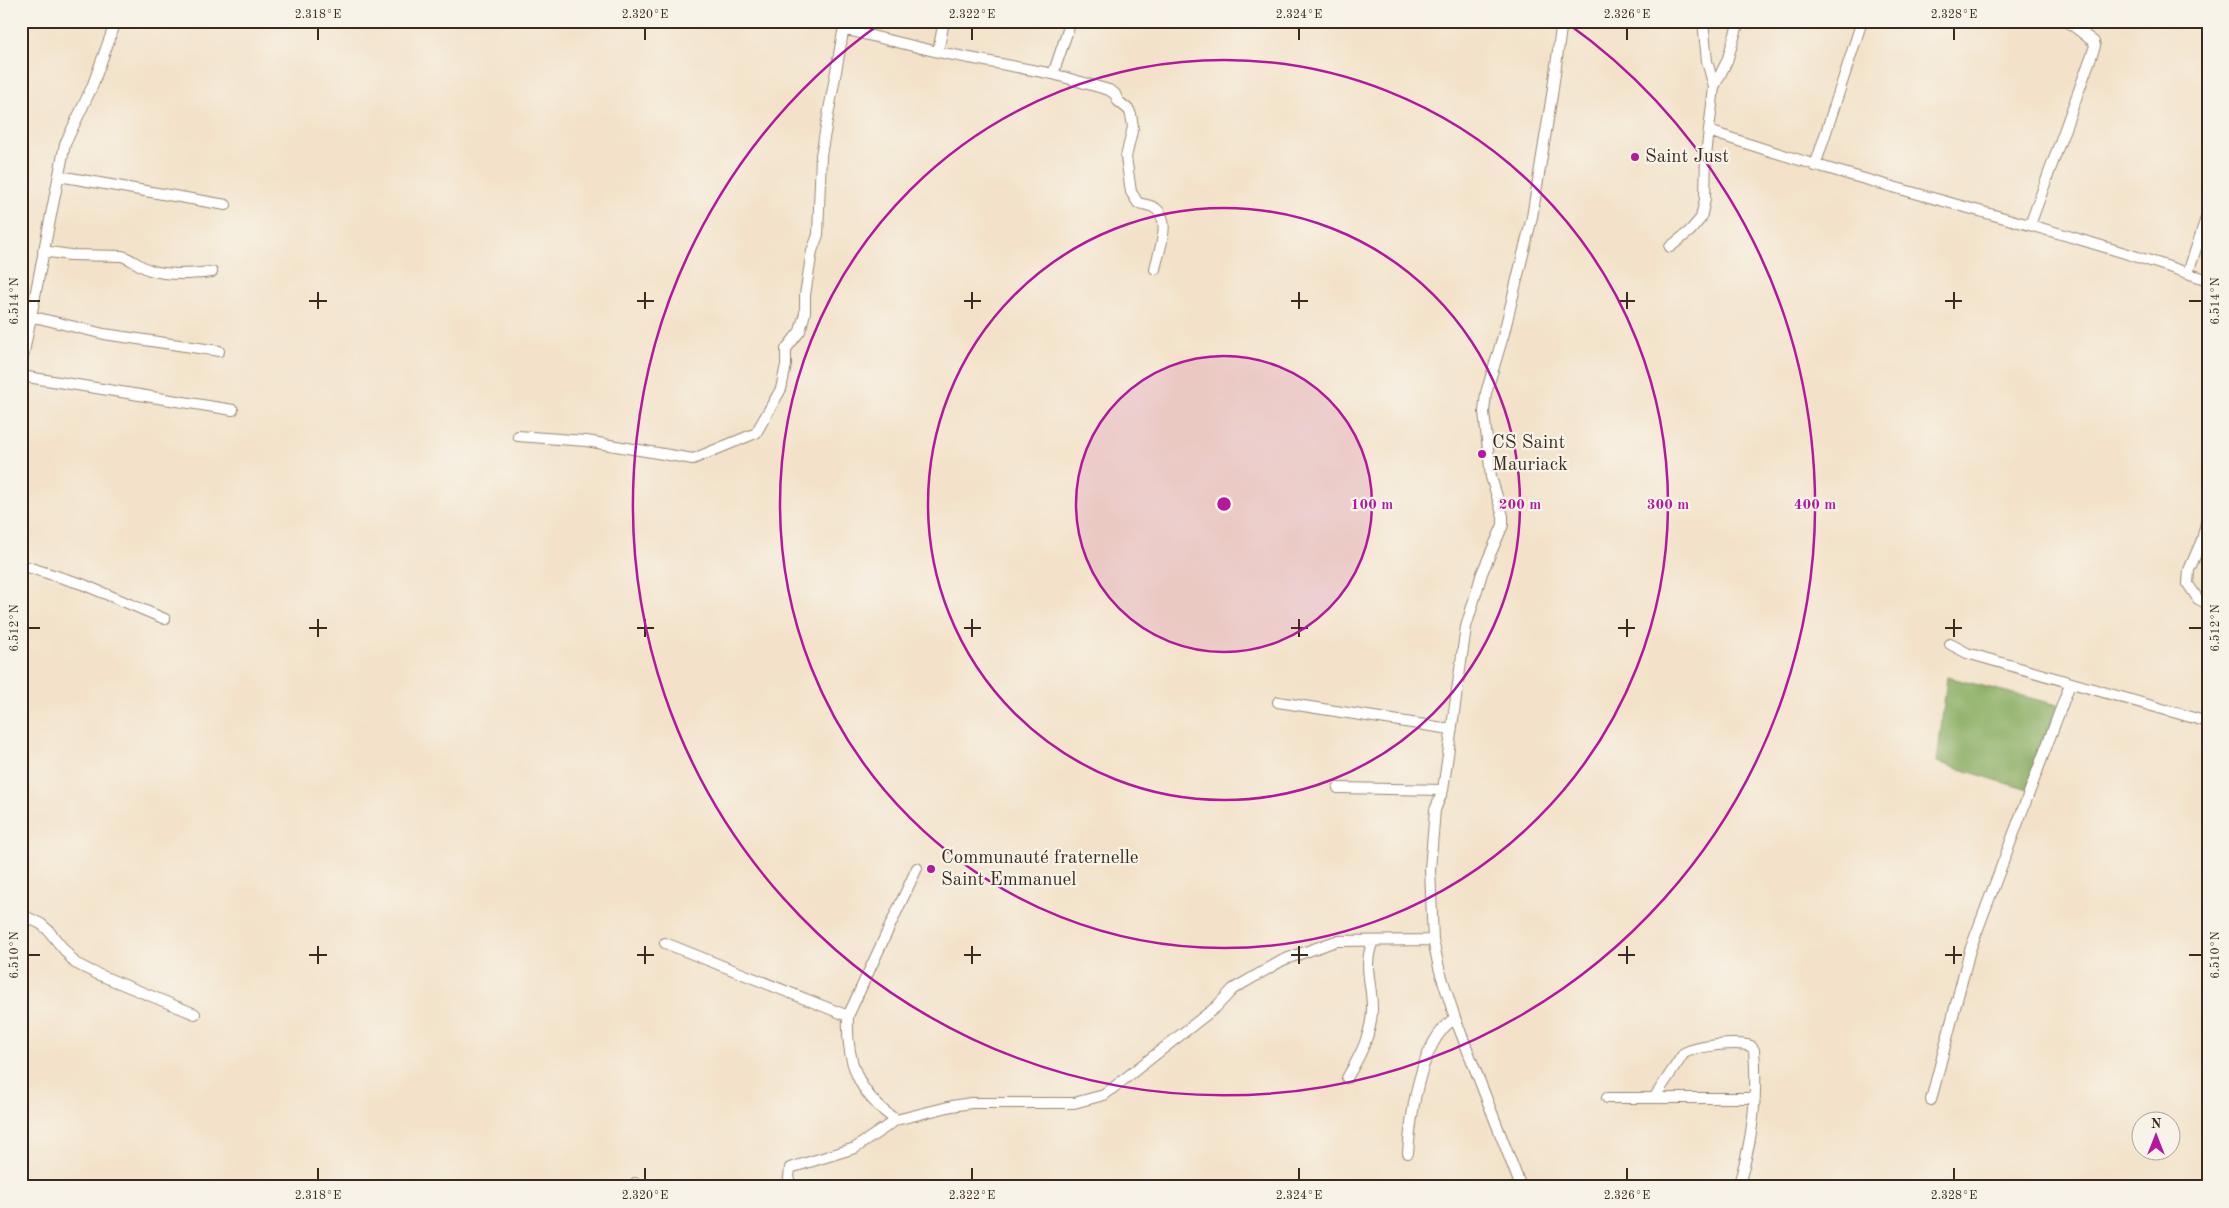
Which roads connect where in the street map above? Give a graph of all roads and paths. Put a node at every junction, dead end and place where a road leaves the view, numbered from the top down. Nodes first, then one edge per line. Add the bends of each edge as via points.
1 (116, 21) edge
2 (944, 21) edge
3 (1071, 21) edge
4 (1562, 21) edge
5 (1703, 21) edge
6 (1740, 21) edge
7 (1862, 21) edge
8 (2067, 21) edge
9 (844, 25) edge
10 (938, 52) junction
11 (1053, 74) junction
12 (1714, 86) junction
13 (1709, 132) junction
14 (1815, 166) junction
15 (59, 176) junction
16 (226, 205) dead end
17 (2208, 212) edge
18 (2030, 225) junction
19 (1670, 247) dead end
20 (43, 251) junction
21 (1155, 269) dead end
22 (212, 272) dead end
23 (2188, 273) junction
24 (2208, 280) edge
25 (30, 316) junction
26 (219, 351) dead end
27 (21, 367) edge
28 (21, 376) edge
29 (234, 410) dead end
30 (518, 436) dead end
31 (2208, 514) edge
32 (21, 565) edge
33 (2208, 604) edge
34 (165, 619) dead end
35 (1950, 644) dead end
36 (2070, 684) junction
37 (1278, 702) dead end
38 (2208, 722) edge
39 (1450, 729) junction
40 (1338, 788) dead end
41 (1443, 790) junction
42 (917, 868) dead end
43 (21, 914) edge
44 (1433, 940) junction
45 (1373, 941) junction
46 (665, 943) dead end
47 (195, 1014) dead end
48 (848, 1016) junction
49 (1455, 1018) junction
50 (1347, 1078) dead end
51 (1607, 1098) dead end
52 (1654, 1098) junction
53 (1755, 1098) junction
54 (1931, 1100) dead end
55 (896, 1120) junction
56 (1408, 1153) dead end
57 (788, 1187) edge
58 (1521, 1187) edge
59 (1738, 1187) edge

1 - 15 street via 92,87 65,144
2 - 10 street
3 - 11 street
4 - 39 street via 1532,217 1486,393 1484,412 1491,477 1503,525 1482,573 1466,627
5 - 12 street via 1706,61
6 - 12 street
7 - 14 street
8 - 18 street via 2095,46
9 - 10 street
9 - 30 street via 821,155 818,235 812,251 805,313 800,331 786,349 780,389 756,432 693,458 586,441
10 - 11 street
11 - 21 street via 1109,90 1129,110 1133,127 1126,158 1131,192 1138,203 1154,207 1164,219
12 - 13 street
13 - 14 street
13 - 19 street via 1702,218
14 - 18 street
15 - 16 street
15 - 20 street
17 - 23 street
18 - 23 street
20 - 22 street via 122,256 147,270 158,272
20 - 25 street
23 - 24 street
25 - 26 street via 104,334
25 - 27 street
28 - 29 street
31 - 33 street via 2202,540 2189,570 2188,584 2198,599
32 - 34 street via 82,584
35 - 36 street via 1967,653
36 - 38 street
36 - 54 street via 1970,950
37 - 39 street
39 - 41 street
40 - 41 street
41 - 44 street via 1435,810 1430,869
42 - 48 street
43 - 47 street via 42,924 74,962
44 - 45 street
44 - 49 street
45 - 50 street via 1366,957 1372,1006 1370,1025 1361,1053
45 - 55 street via 1336,941 1283,960 1233,989 1216,1008 1104,1095 1074,1103 971,1103
46 - 48 street
48 - 55 street via 847,1040 851,1063 867,1092 884,1112
49 - 56 street via 1444,1027 1420,1073 1412,1108
49 - 58 street
51 - 52 street
52 - 53 street
52 - 53 street via 1684,1053 1727,1045 1747,1045 1754,1050
53 - 59 street via 1753,1126
55 - 57 street via 855,1148 790,1168

